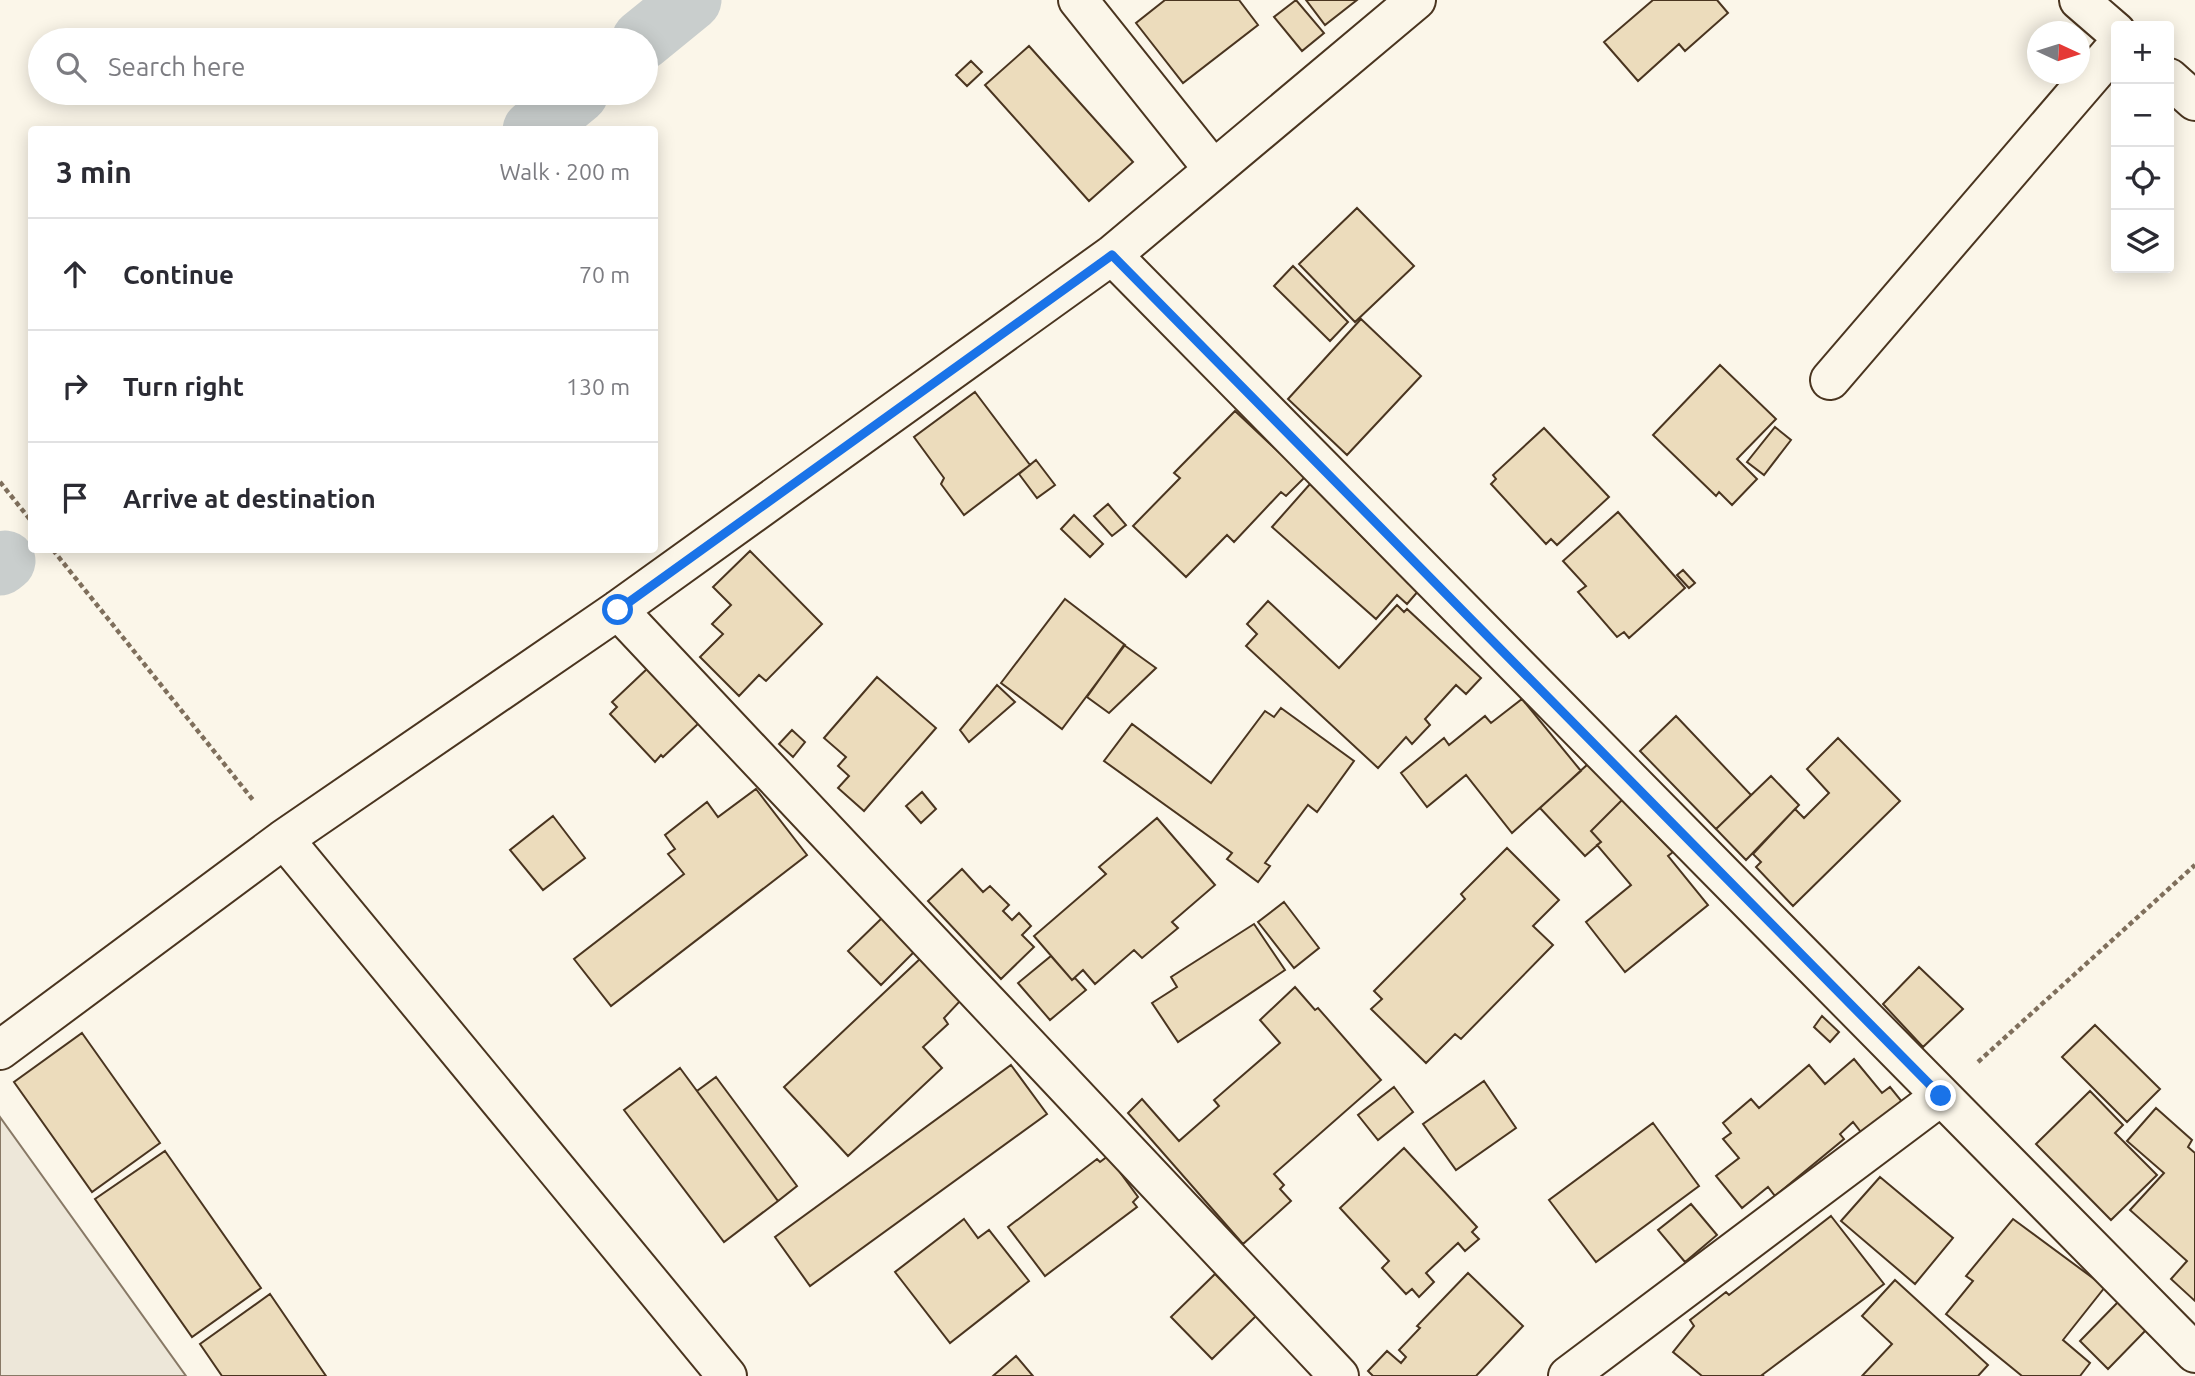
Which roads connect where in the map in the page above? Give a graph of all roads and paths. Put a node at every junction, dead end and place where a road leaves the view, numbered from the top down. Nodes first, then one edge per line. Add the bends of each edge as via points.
1 (1078, 0) edge
2 (1416, 0) edge
3 (2079, 0) edge
4 (2111, 28) edge
5 (2111, 53) edge
6 (2174, 82) edge
7 (2195, 101) edge
8 (1213, 169) junction
9 (1112, 255) junction
10 (1830, 380) dead end
11 (0, 482) edge
12 (28, 517) edge
13 (56, 553) edge
14 (618, 610) junction
15 (284, 839) junction
16 (2195, 865) edge
17 (0, 1050) edge
18 (1941, 1096) junction
19 (2195, 1353) edge
20 (727, 1376) edge
21 (1339, 1376) edge
22 (1568, 1376) edge

1 - 8 street
2 - 8 street
3 - 4 street
5 - 10 street
6 - 7 street
8 - 9 street
9 - 14 street
9 - 18 street
11 - 12 path
13 - 15 path
14 - 15 street
14 - 21 street
15 - 17 street
15 - 20 street
16 - 18 path
18 - 19 street
18 - 22 street

